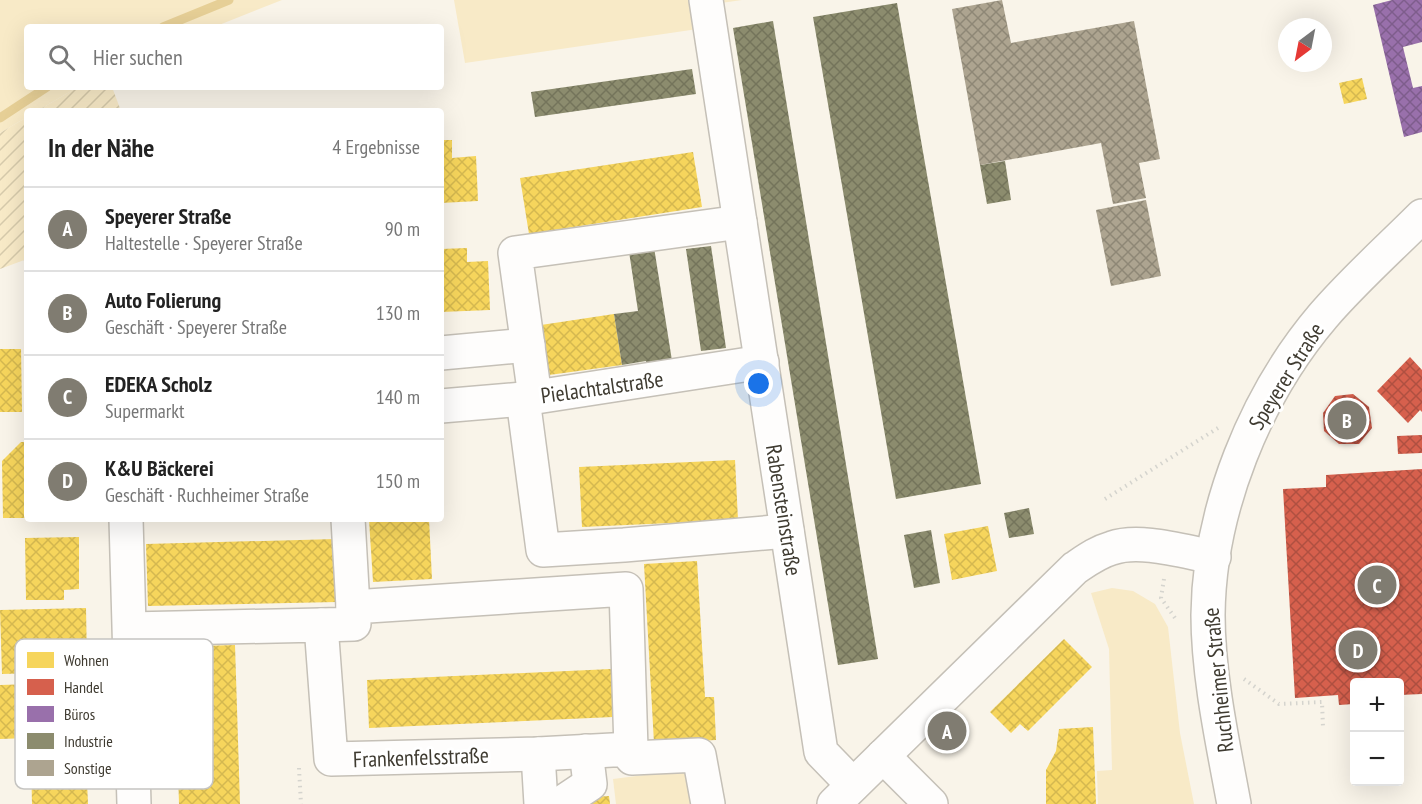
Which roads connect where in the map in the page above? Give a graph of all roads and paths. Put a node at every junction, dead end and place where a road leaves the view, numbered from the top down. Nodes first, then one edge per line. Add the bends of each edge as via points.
1 (706, 0) edge
2 (1422, 216) edge
3 (740, 222) junction
4 (528, 345) junction
5 (444, 353) edge
6 (762, 362) junction
7 (529, 398) junction
8 (444, 406) edge
9 (1221, 426) dead end
10 (1105, 499) dead end
11 (126, 522) edge
12 (348, 522) edge
13 (787, 531) junction
14 (624, 545) junction
15 (543, 550) junction
16 (1214, 556) junction
17 (627, 589) junction
18 (547, 595) junction
19 (353, 607) junction
20 (321, 625) junction
21 (130, 629) junction
22 (130, 639) edge
23 (1211, 656) junction
24 (1323, 727) dead end
25 (631, 749) junction
26 (586, 751) junction
27 (538, 754) junction
28 (883, 756) junction
29 (134, 789) edge
30 (844, 795) edge
31 (134, 804) edge
32 (542, 804) edge
33 (560, 804) edge
34 (708, 804) edge
35 (931, 804) edge
36 (1234, 804) edge

1 - 3 street, Rabensteinstraße
2 - 16 street, Speyerer Straße via 1324,315 1290,361 1251,432 1233,476
3 - 4 street via 515,253
3 - 6 street, Rabensteinstraße
4 - 5 street
4 - 7 street
6 - 7 street, Pielachtalstraße
6 - 13 street, Rabensteinstraße
7 - 8 street, Pielachtalstraße
7 - 15 street
9 - 10 path
11 - 21 street
12 - 19 street
13 - 14 street
13 - 30 street, Rabensteinstraße via 821,752
14 - 15 street
14 - 17 street
15 - 18 street
16 - 23 street, Ruchheimer Straße via 1208,616
16 - 28 street via 1137,544 1114,547 1094,556 1075,568
17 - 18 street
17 - 25 street
18 - 19 street
19 - 20 street via 354,624
20 - 21 street
20 - 27 street, Frankenfelsstraße via 331,759
21 - 22 street
23 - 24 path via 1279,704 1322,702
23 - 36 street, Ruchheimer Straße
25 - 26 street, Frankenfelsstraße
25 - 34 street, Frankenfelsstraße via 632,758 699,755
26 - 27 street, Frankenfelsstraße
26 - 33 street via 590,784
27 - 32 street
28 - 30 street
28 - 35 street
29 - 31 street

